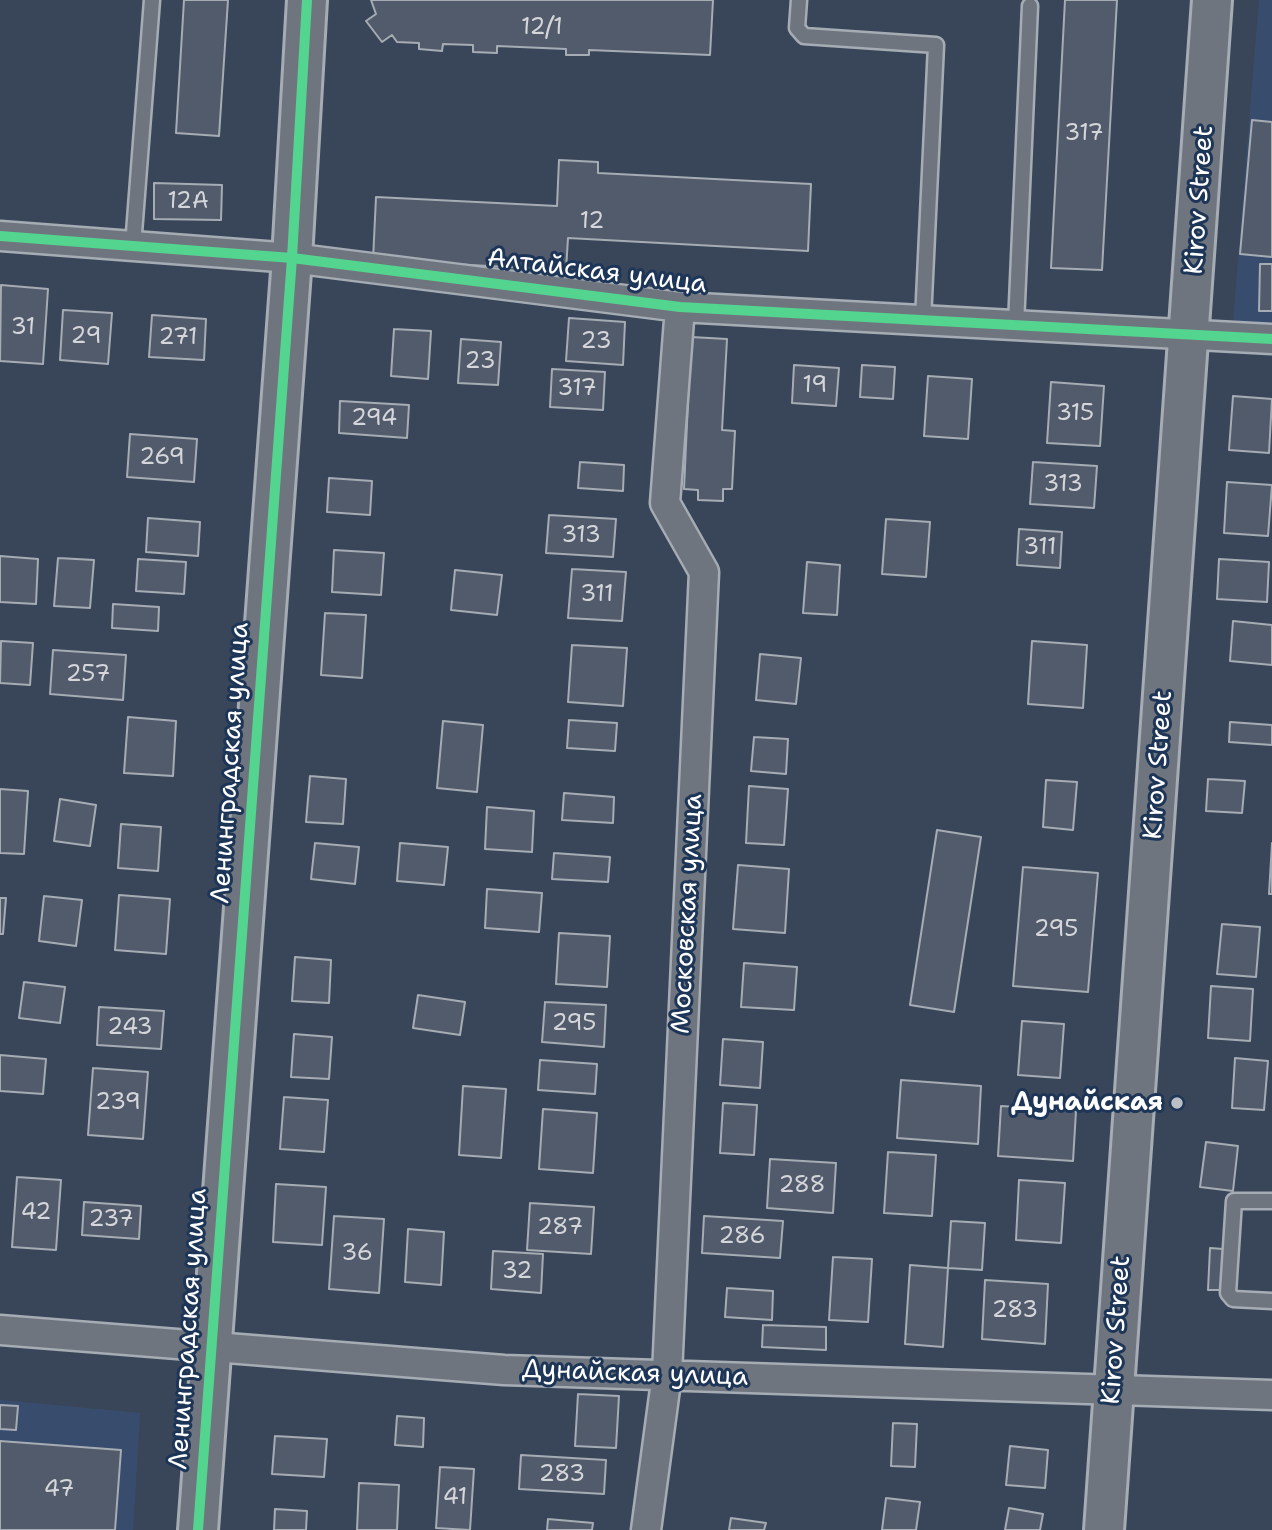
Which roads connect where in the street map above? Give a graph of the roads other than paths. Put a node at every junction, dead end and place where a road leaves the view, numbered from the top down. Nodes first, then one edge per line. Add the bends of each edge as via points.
1 (152, 0) edge
2 (307, 0) edge
3 (799, 0) edge
4 (1212, 0) edge
5 (1030, 6) dead end
6 (0, 236) edge
7 (133, 246) junction
8 (292, 258) junction
9 (680, 307) junction
10 (923, 320) junction
11 (1016, 325) junction
12 (1191, 334) junction
13 (1272, 340) edge
14 (1272, 1201) edge
15 (1272, 1301) edge
16 (0, 1330) edge
17 (210, 1349) junction
18 (667, 1374) junction
19 (1112, 1389) junction
20 (1272, 1395) edge
21 (198, 1530) edge
22 (646, 1530) edge
23 (1104, 1530) edge

1 - 7 lane
2 - 8 street, Ленинградская улица
3 - 10 lane via 797,28 804,36 936,45
4 - 12 street, Kirov Street
5 - 11 lane
6 - 7 street, Алтайская улица
7 - 8 street, Алтайская улица
8 - 9 street, Алтайская улица
8 - 17 street, Ленинградская улица
9 - 10 street, Алтайская улица
9 - 18 street, Московская улица via 665,503 704,572
10 - 11 street, Алтайская улица
11 - 12 street, Алтайская улица
12 - 13 street, Алтайская улица
12 - 19 street, Kirov Street
14 - 15 lane via 1234,1200 1228,1293 1233,1299
16 - 17 street, Дунайская улица
17 - 18 street, Дунайская улица via 504,1370
17 - 21 street, Ленинградская улица
18 - 19 street, Дунайская улица
18 - 22 street, Московская улица
19 - 20 street, Дунайская улица
19 - 23 street, Kirov Street

